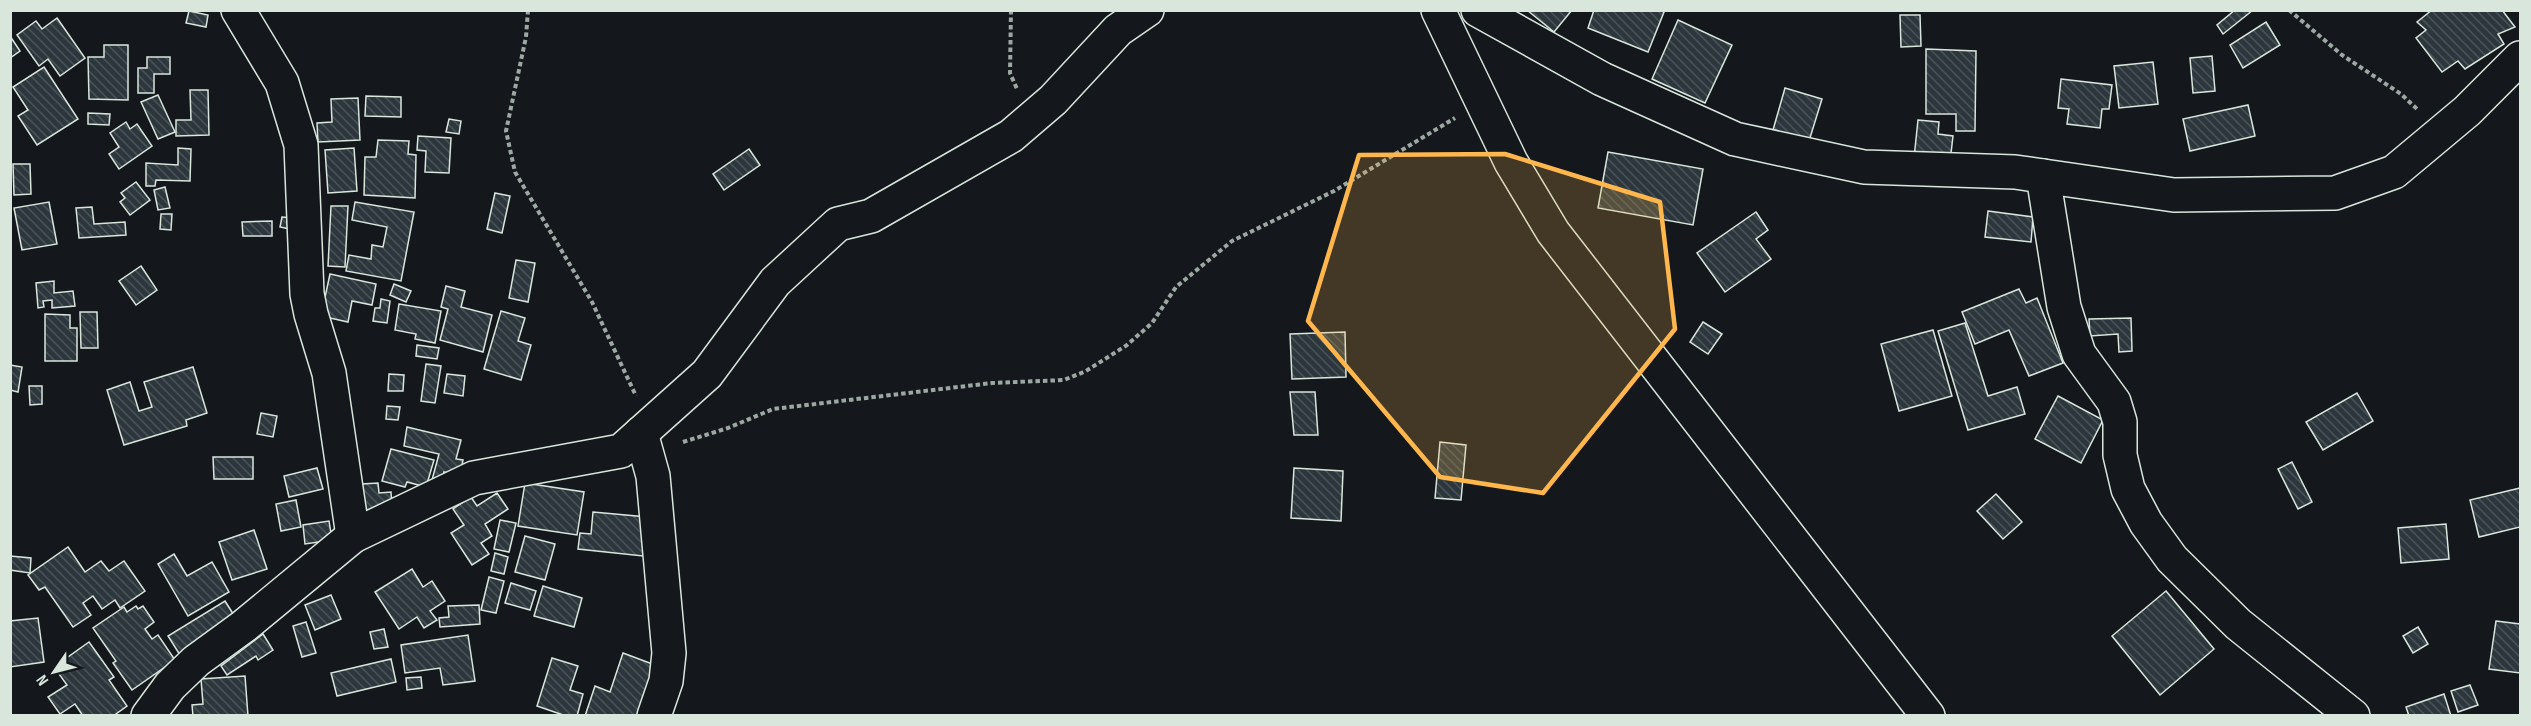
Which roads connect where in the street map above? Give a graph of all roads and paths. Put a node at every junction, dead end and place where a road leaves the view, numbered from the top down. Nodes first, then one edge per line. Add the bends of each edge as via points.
1 (238, 10) edge
2 (528, 10) edge
3 (1011, 10) edge
4 (1147, 10) edge
5 (1438, 10) edge
6 (1478, 10) edge
7 (2289, 10) edge
8 (2520, 58) edge
9 (1481, 102) junction
10 (1029, 120) junction
11 (2441, 133) junction
12 (2043, 176) junction
13 (646, 437) junction
14 (353, 536) junction
15 (1913, 710) edge
16 (148, 716) edge
17 (654, 716) edge
18 (2353, 716) edge

1 - 14 street via 282,83 301,145 307,294 329,373
2 - 13 path via 526,38 506,131 515,172 591,302
3 - 10 path via 1010,73
4 - 10 street via 1118,30 1053,100
5 - 9 street
6 - 12 street via 1602,79 1734,139 1864,167
7 - 11 path via 2342,54 2401,94
8 - 11 street
9 - 13 path via 1334,190 1232,241 1176,287 1152,324 1127,345 1064,380 992,383 773,409 728,428
9 - 15 street via 1553,232
10 - 13 street via 1011,136 871,216 838,224 775,282 707,374
11 - 12 street via 2394,172 2335,193 2174,195
12 - 18 street via 2064,307 2079,354 2115,402 2128,489 2146,523 2172,559 2238,624
13 - 14 street via 621,451 474,478
13 - 17 street via 669,653 666,681
14 - 16 street via 196,661 170,686

